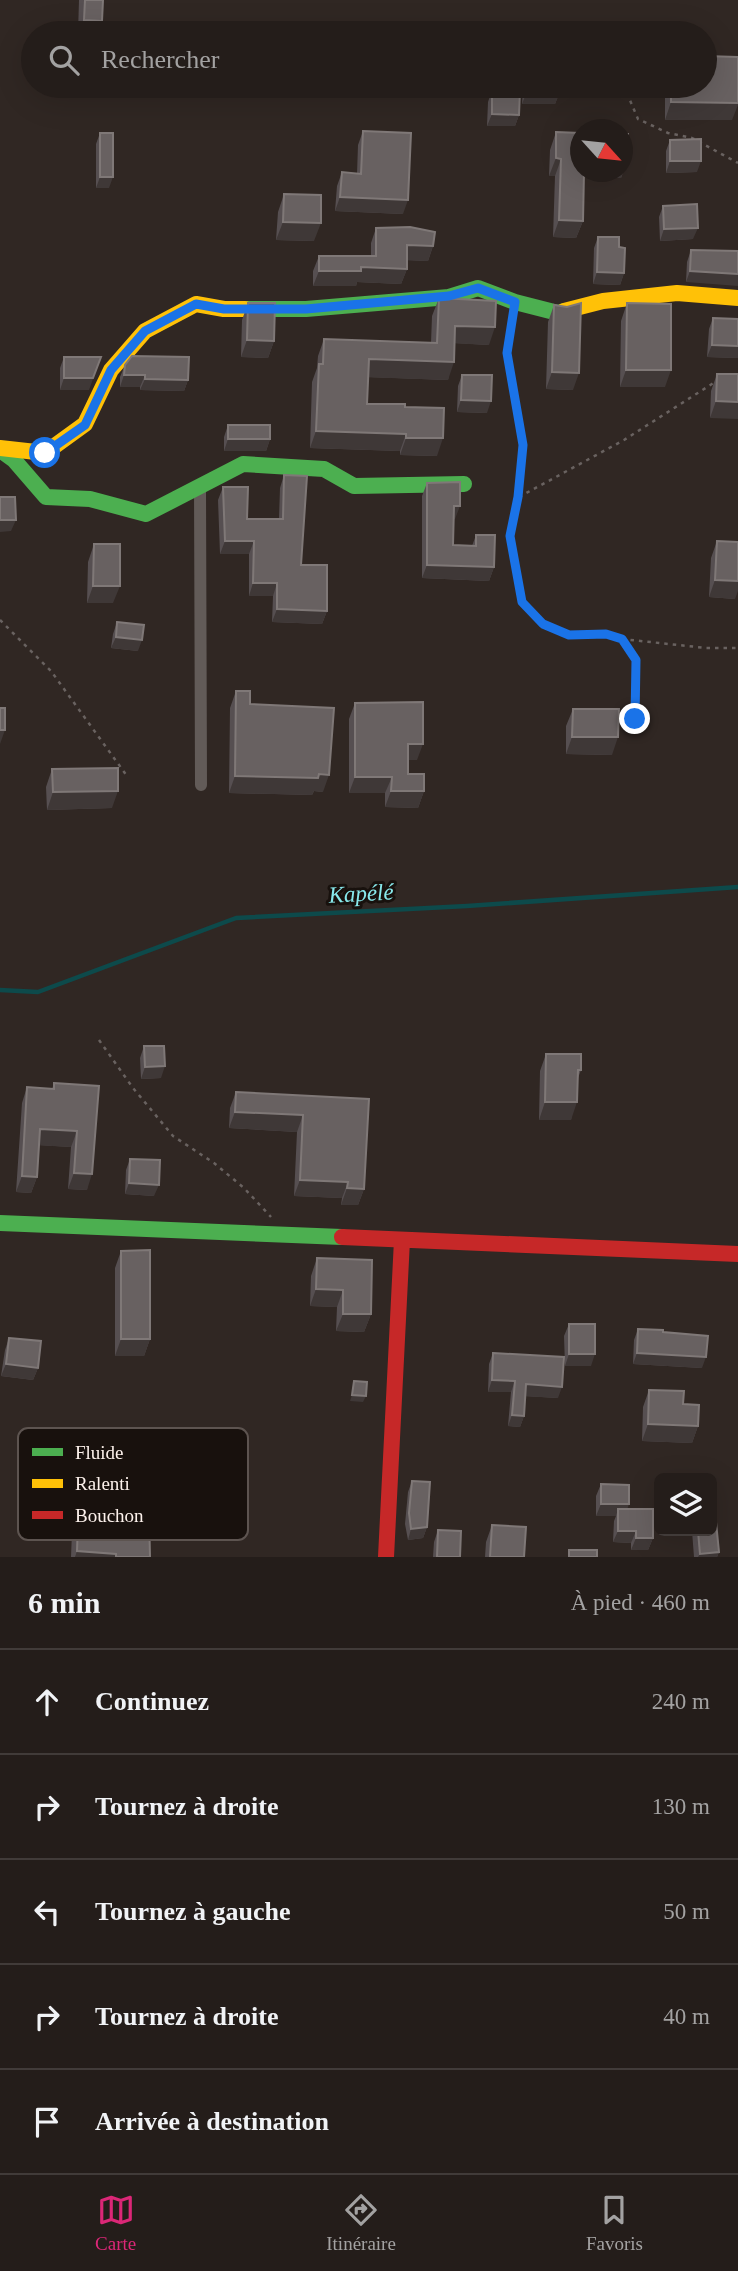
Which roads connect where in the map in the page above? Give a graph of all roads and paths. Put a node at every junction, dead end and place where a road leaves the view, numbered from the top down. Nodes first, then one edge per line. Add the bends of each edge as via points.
1 (629, 98) edge
2 (738, 163) edge
3 (738, 298) edge
4 (515, 302) junction
5 (720, 379) edge
6 (0, 449) edge
7 (464, 484) dead end
8 (200, 486) junction
9 (518, 497) junction
10 (0, 620) edge
11 (622, 639) junction
12 (738, 648) edge
13 (635, 719) dead end
14 (127, 776) dead end
15 (201, 785) dead end
16 (99, 1040) dead end
17 (0, 1223) edge
18 (287, 1235) junction
19 (402, 1240) junction
20 (738, 1254) edge
21 (386, 1557) edge

1 - 2 path via 638,119 692,138
3 - 4 street via 677,293 603,301 558,313
4 - 6 street via 478,288 449,296 306,309 224,309 196,304 145,331 111,370 85,425 45,453
4 - 9 path via 507,353 523,445
5 - 9 path via 624,440
6 - 8 street via 46,496 90,499 146,514
7 - 8 street via 354,486 324,469 243,464
8 - 15 street
9 - 11 path via 510,536 522,602 543,624 569,635 606,634
10 - 14 path via 51,671
11 - 12 path
11 - 13 path via 636,660
16 - 18 path via 173,1136 244,1188
17 - 18 street
18 - 19 street
19 - 20 street
19 - 21 street

